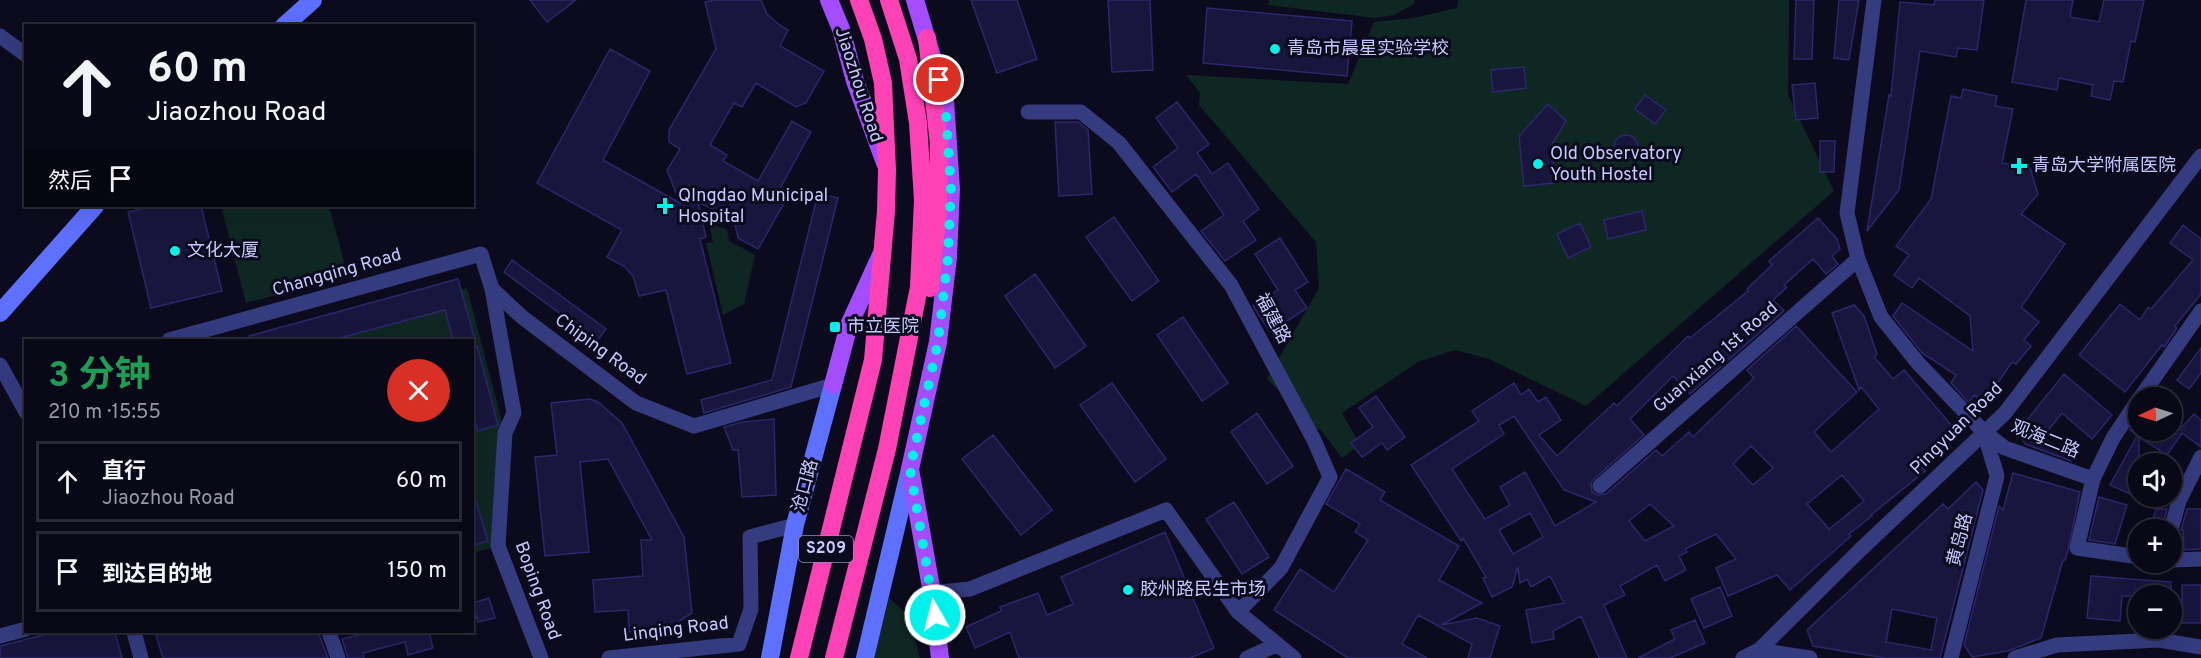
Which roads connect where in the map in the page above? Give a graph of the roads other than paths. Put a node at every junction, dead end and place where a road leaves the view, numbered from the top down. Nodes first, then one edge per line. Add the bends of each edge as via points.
1 (313, 0) edge
2 (829, 0) edge
3 (859, 0) edge
4 (889, 0) edge
5 (915, 0) edge
6 (1874, 0) edge
7 (286, 24) edge
8 (0, 36) edge
9 (927, 38) junction
10 (24, 54) edge
11 (1028, 112) dead end
12 (2201, 156) edge
13 (887, 170) junction
14 (94, 207) edge
15 (881, 255) junction
16 (1858, 259) junction
17 (492, 289) junction
18 (2201, 311) edge
19 (0, 313) edge
20 (173, 339) edge
21 (0, 365) edge
22 (833, 385) junction
23 (2148, 387) edge
24 (24, 408) edge
25 (2128, 416) edge
26 (1984, 432) junction
27 (887, 448) junction
28 (2201, 457) edge
29 (910, 469) junction
30 (2093, 479) junction
31 (1600, 486) dead end
32 (2174, 519) edge
33 (795, 525) junction
34 (2128, 555) edge
35 (2201, 559) edge
36 (2182, 560) edge
37 (932, 593) junction
38 (1238, 612) junction
39 (24, 630) edge
40 (134, 633) edge
41 (329, 633) edge
42 (0, 636) edge
43 (1276, 645) junction
44 (2201, 647) edge
45 (1759, 650) junction
46 (141, 658) edge
47 (338, 658) edge
48 (541, 658) edge
49 (609, 658) edge
50 (770, 658) edge
51 (799, 658) edge
52 (834, 658) edge
53 (865, 658) edge
54 (940, 658) edge
55 (1247, 658) edge
56 (1294, 658) edge
57 (1743, 658) edge
58 (1810, 658) edge
59 (1951, 658) edge
60 (2015, 658) edge

1 - 7 main road
2 - 13 main road, Jiaozhou Road
3 - 13 highway, S209 via 883,83
4 - 27 highway, S209 via 908,58 918,123 923,200 919,287
5 - 9 main road
6 - 16 street via 1847,213
8 - 10 street
9 - 27 highway via 939,144 938,211 922,334
9 - 29 main road via 945,100 951,200 938,342
11 - 38 street, 福建路 via 1082,112 1119,143 1231,285 1330,477 1281,568
12 - 26 street, Pingyuan Road via 2005,413
13 - 15 highway, S209
14 - 19 main road
15 - 22 main road via 849,325
15 - 51 highway, S209 via 873,360
16 - 26 street via 1881,317 1918,363
16 - 31 street, Guanxiang 1st Road
17 - 20 street, Changqing Road via 480,254
17 - 22 street, Chiping Road via 522,317 636,403 694,426
17 - 48 street, Boping Road via 513,413 505,433 498,546
18 - 23 street
21 - 24 street
22 - 33 main road, 沧口路
25 - 30 street
26 - 30 street, 观海二路 via 2005,448
26 - 45 street, Pingyuan Road
26 - 59 street, 黄岛路 via 1997,476
27 - 52 highway, S209
28 - 32 street
29 - 37 main road
29 - 53 main road
30 - 34 street via 2078,548
33 - 49 street, Linqing Road via 750,537 751,609 739,644
33 - 50 main road, 沧口路
35 - 36 street
37 - 38 street via 970,589 1166,510
37 - 54 main road
38 - 43 street
39 - 42 street
40 - 46 street
41 - 47 street
43 - 55 street
43 - 56 street
44 - 60 street via 2158,640 2057,645
45 - 57 street, Pingyuan Road
45 - 58 street

